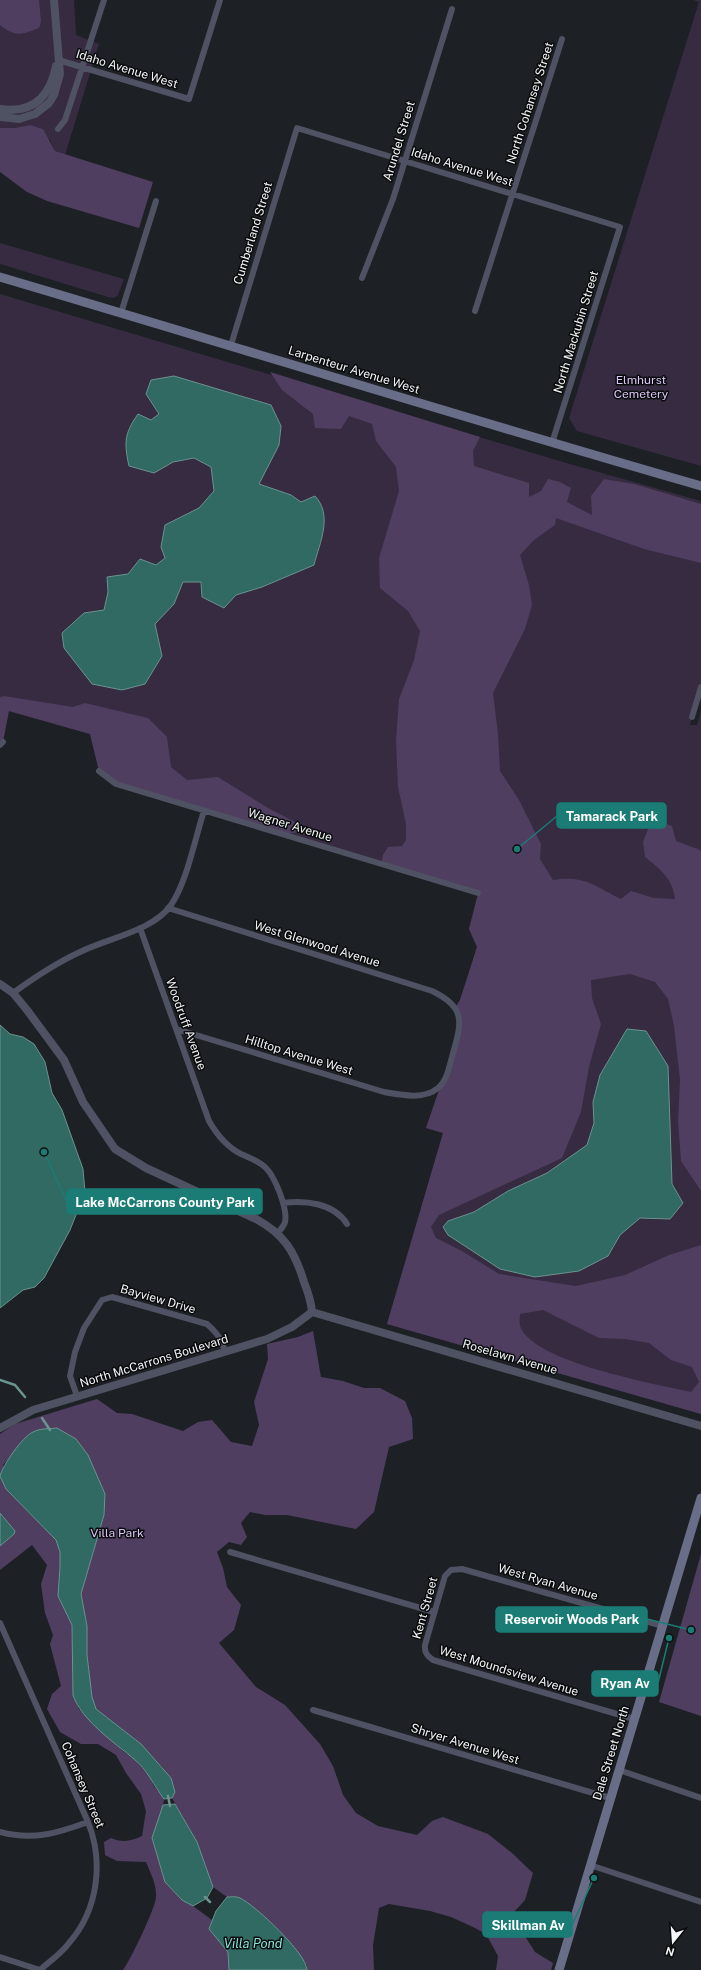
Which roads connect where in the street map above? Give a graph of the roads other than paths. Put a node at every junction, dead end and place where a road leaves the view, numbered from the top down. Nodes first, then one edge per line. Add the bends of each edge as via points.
1 (54, 0) edge
2 (104, 0) edge
3 (220, 0) edge
4 (452, 9) dead end
5 (562, 39) dead end
6 (58, 60) junction
7 (83, 66) junction
8 (0, 109) edge
9 (0, 117) edge
10 (297, 128) joint
11 (58, 130) dead end
12 (405, 161) junction
13 (512, 194) junction
14 (156, 200) dead end
15 (620, 227) joint
16 (0, 277) edge
17 (362, 278) dead end
18 (475, 311) dead end
19 (121, 313) junction
20 (231, 345) junction
21 (552, 443) junction
22 (701, 486) edge
23 (701, 687) edge
24 (692, 717) dead end
25 (99, 771) dead end
26 (204, 811) junction
27 (478, 893) dead end
28 (168, 908) junction
29 (140, 928) junction
30 (0, 984) edge
31 (13, 993) junction
32 (176, 1029) junction
33 (417, 1096) joint
34 (283, 1203) junction
35 (347, 1224) dead end
36 (278, 1233) junction
37 (312, 1312) junction
38 (225, 1352) junction
39 (77, 1396) junction
40 (701, 1426) edge
41 (0, 1428) edge
42 (701, 1498) edge
43 (230, 1552) dead end
44 (451, 1570) joint
45 (434, 1612) junction
46 (0, 1623) edge
47 (663, 1626) junction
48 (426, 1654) joint
49 (313, 1710) dead end
50 (634, 1719) junction
51 (619, 1770) junction
52 (610, 1798) junction
53 (701, 1798) edge
54 (88, 1822) junction
55 (0, 1832) edge
56 (590, 1866) junction
57 (701, 1902) edge
58 (0, 1957) edge
59 (40, 1970) edge
60 (559, 1970) edge

1 - 6 street
2 - 7 street
3 - 7 street, Idaho Avenue West via 189,99
4 - 12 street, Arundel Street
5 - 13 street, North Cohansey Street
6 - 7 street, Idaho Avenue West
6 - 8 street via 52,84 38,102 21,110
6 - 9 street via 58,86 42,110 28,117
7 - 11 street via 65,120
10 - 12 street, Idaho Avenue West
10 - 20 street, Cumberland Street
12 - 13 street, Idaho Avenue West
12 - 17 street, Arundel Street via 391,205
13 - 15 street, Idaho Avenue West
13 - 18 street, North Cohansey Street
14 - 19 street
15 - 21 street, North Mackubin Street
16 - 19 main road, Larpenteur Avenue West
19 - 20 main road, Larpenteur Avenue West
20 - 21 main road, Larpenteur Avenue West
21 - 22 main road, Larpenteur Avenue West
23 - 24 street
25 - 26 street, Wagner Avenue via 116,784
26 - 27 street, Wagner Avenue
26 - 28 street via 181,885
28 - 29 street
28 - 33 street, West Glenwood Avenue via 432,991 446,998 455,1008 460,1020 460,1029 447,1076 439,1088
29 - 31 street via 81,951
29 - 32 street, Woodruff Avenue
30 - 31 street
31 - 36 street via 64,1060 83,1102 115,1149 146,1168 256,1219
32 - 33 street, Hilltop Avenue West via 384,1092
32 - 34 street, Woodruff Avenue via 206,1114 215,1131 230,1147 265,1167 275,1181
34 - 35 street via 311,1202 341,1214
34 - 36 street, Woodruff Avenue via 284,1222
36 - 37 street via 297,1260
37 - 38 street, North McCarrons Boulevard via 282,1334
37 - 40 street, Roselawn Avenue
38 - 39 street, North McCarrons Boulevard
38 - 39 street, Bayview Drive via 216,1332 207,1324 112,1297 102,1300 84,1328 75,1352 70,1376
39 - 41 street, North McCarrons Boulevard via 33,1410
42 - 47 main road, Dale Street North
43 - 45 street
44 - 45 street, Kent Street via 445,1576
44 - 47 street, West Ryan Avenue via 462,1569
45 - 48 street, Kent Street via 425,1645
46 - 54 street, Cohansey Street
47 - 50 main road, Dale Street North
48 - 50 street, West Moundsview Avenue via 433,1660
49 - 52 street, Shryer Avenue West
50 - 51 main road, Dale Street North
51 - 52 main road, Dale Street North
51 - 53 street
52 - 56 main road, Dale Street North
54 - 55 street via 53,1834 23,1836
54 - 59 street, Cohansey Street via 96,1850 97,1880 94,1895 76,1935
56 - 57 street
56 - 60 main road, Dale Street North
58 - 59 street

